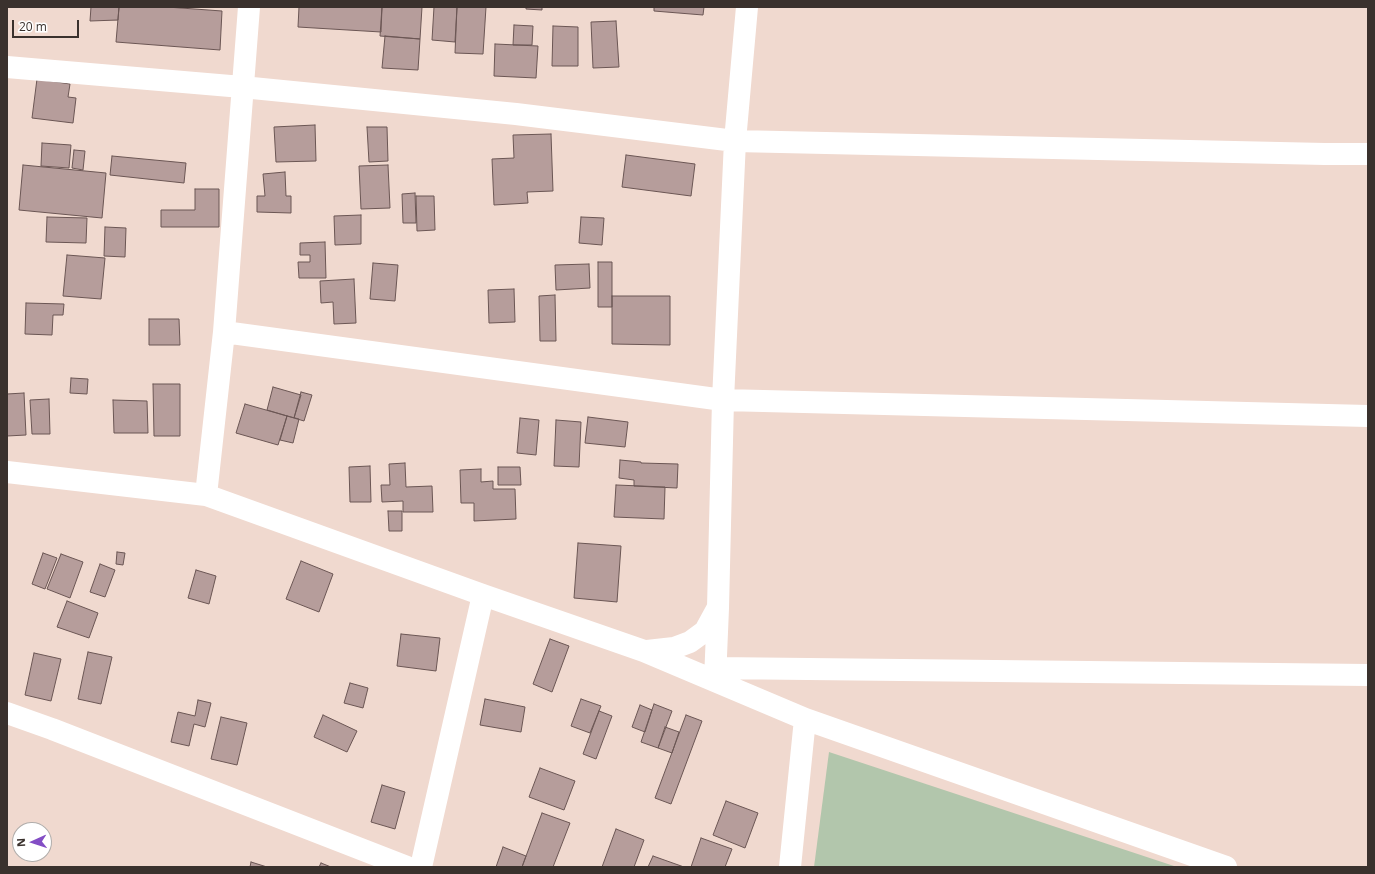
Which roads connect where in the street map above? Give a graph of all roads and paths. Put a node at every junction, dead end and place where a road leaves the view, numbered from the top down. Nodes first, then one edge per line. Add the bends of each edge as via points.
1 (249, 7) edge
2 (746, 7) edge
3 (7, 67) edge
4 (242, 87) junction
5 (735, 141) junction
6 (1368, 154) edge
7 (224, 332) junction
8 (723, 400) junction
9 (1368, 416) edge
10 (7, 472) edge
11 (206, 495) junction
12 (483, 595) junction
13 (718, 608) junction
14 (644, 651) junction
15 (715, 674) junction
16 (1368, 675) edge
17 (7, 713) edge
18 (805, 719) junction
19 (407, 867) edge
20 (421, 867) edge
21 (790, 867) edge
22 (1226, 867) edge

1 - 4 street
2 - 5 street
3 - 4 street
4 - 5 street via 516,114
4 - 7 street
5 - 6 street
5 - 8 street
7 - 8 street
7 - 11 street
8 - 9 street
8 - 13 street
10 - 11 street
11 - 12 street
12 - 14 street
12 - 20 street
13 - 14 street via 705,631 690,642 674,648
13 - 15 street
14 - 15 street
15 - 16 street
15 - 18 street
17 - 19 street
18 - 21 street
18 - 22 street

